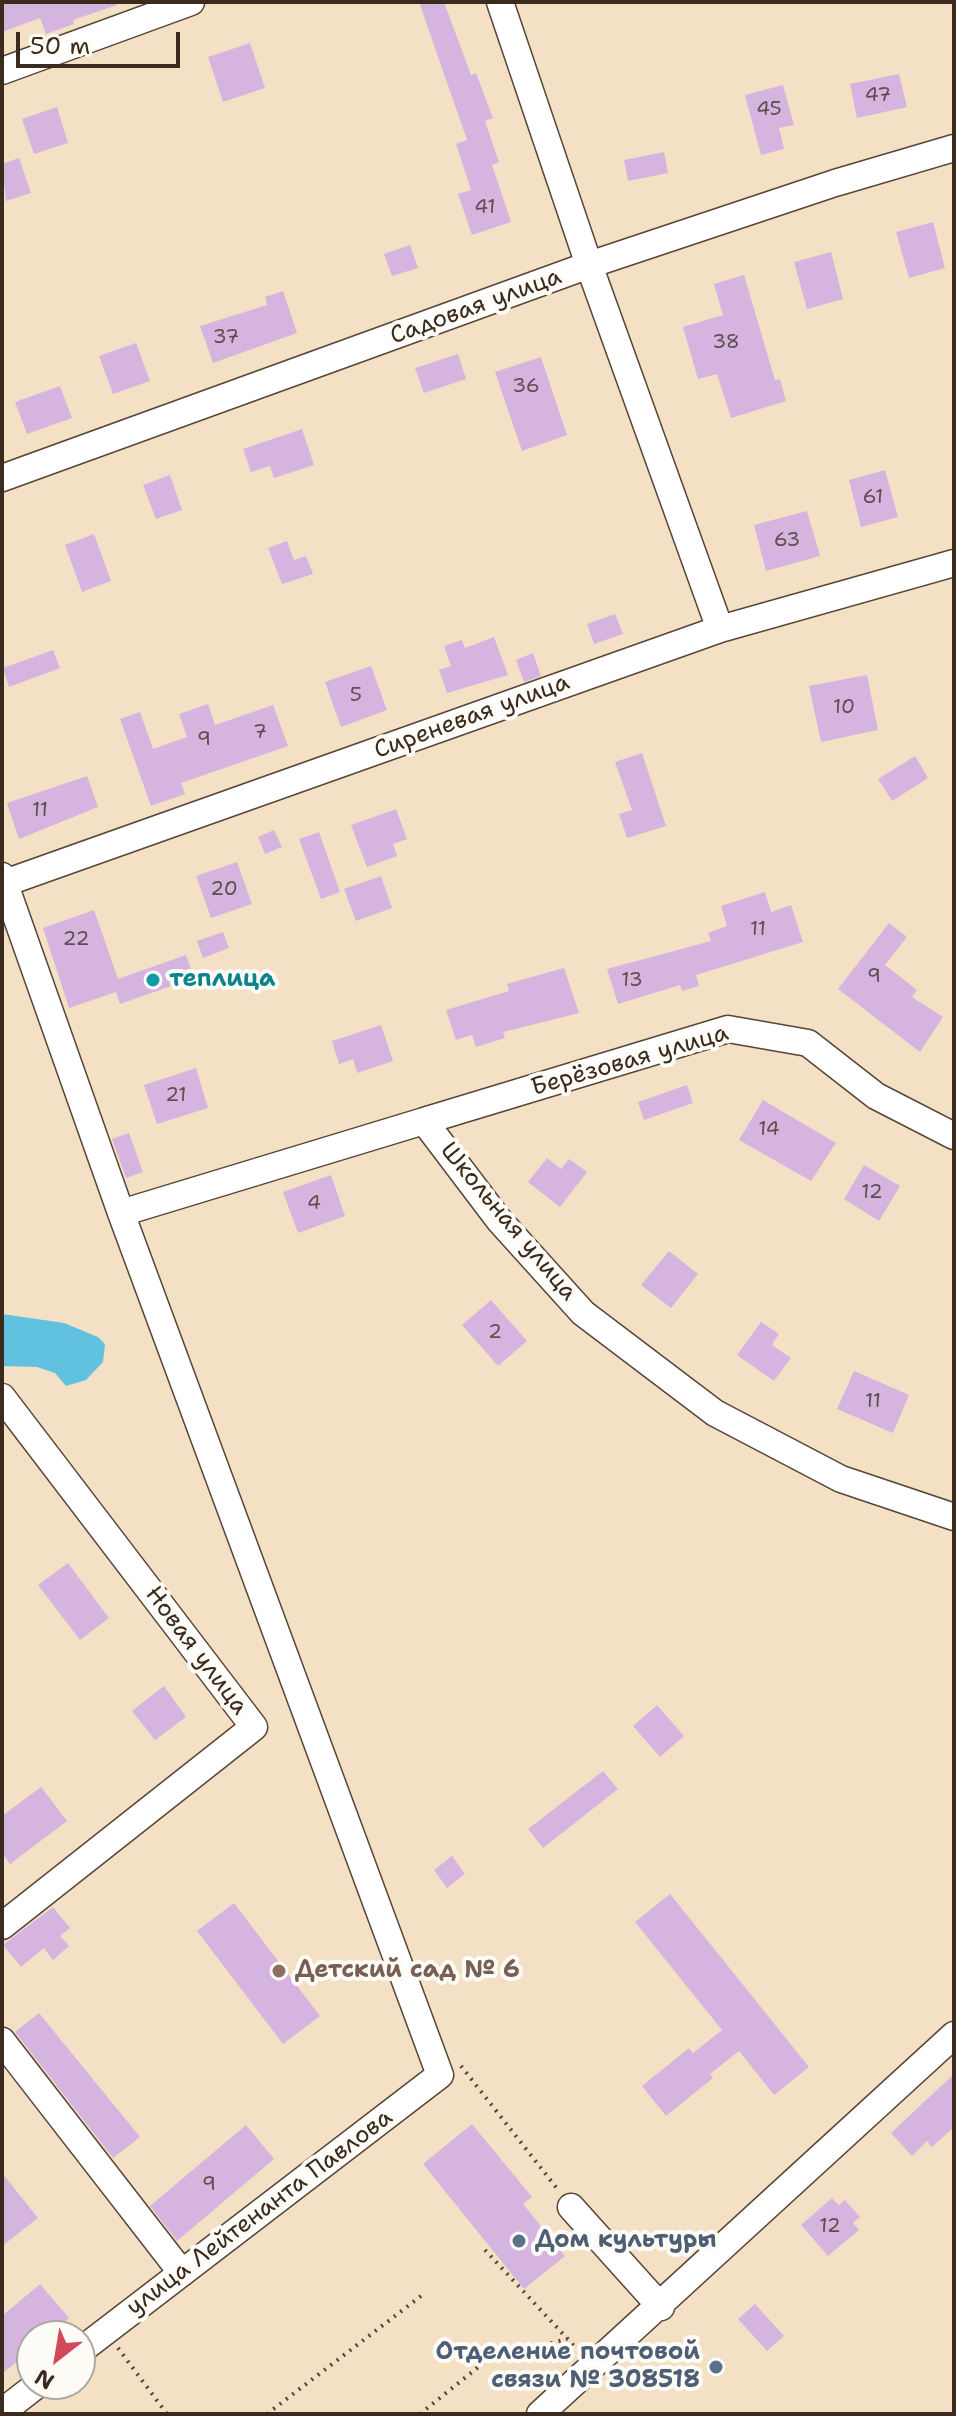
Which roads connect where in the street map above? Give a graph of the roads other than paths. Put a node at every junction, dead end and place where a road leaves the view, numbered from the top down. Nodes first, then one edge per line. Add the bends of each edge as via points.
1 (191, 2) edge
2 (500, 2) edge
3 (2, 71) edge
4 (954, 148) edge
5 (589, 265) junction
6 (2, 478) edge
7 (951, 571) edge
8 (720, 629) junction
9 (3, 881) edge
10 (424, 1121) junction
11 (954, 1136) edge
12 (121, 1213) junction
13 (2, 1397) edge
14 (954, 1517) edge
15 (2, 1926) edge
16 (954, 2035) edge
17 (2, 2041) edge
18 (571, 2207) road end
19 (182, 2273) junction
20 (661, 2307) junction
21 (96, 2338) edge
22 (540, 2414) edge

1 - 3 street
2 - 5 street
4 - 5 street, Садовая улица
5 - 6 street, Садовая улица
5 - 8 street
7 - 8 street, Сиреневая улица
8 - 9 street, Сиреневая улица
9 - 12 street
10 - 11 street, Берёзовая улица via 728,1029 808,1043 876,1096
10 - 12 street, Школьная улица
10 - 14 street, Школьная улица via 499,1220 583,1313 715,1413 841,1479
12 - 19 street, улица Лейтенанта Павлова via 438,2068
13 - 15 street, Новая улица via 254,1727
16 - 20 street
17 - 19 street
18 - 20 street
19 - 21 street, улица Лейтенанта Павлова
20 - 22 street

